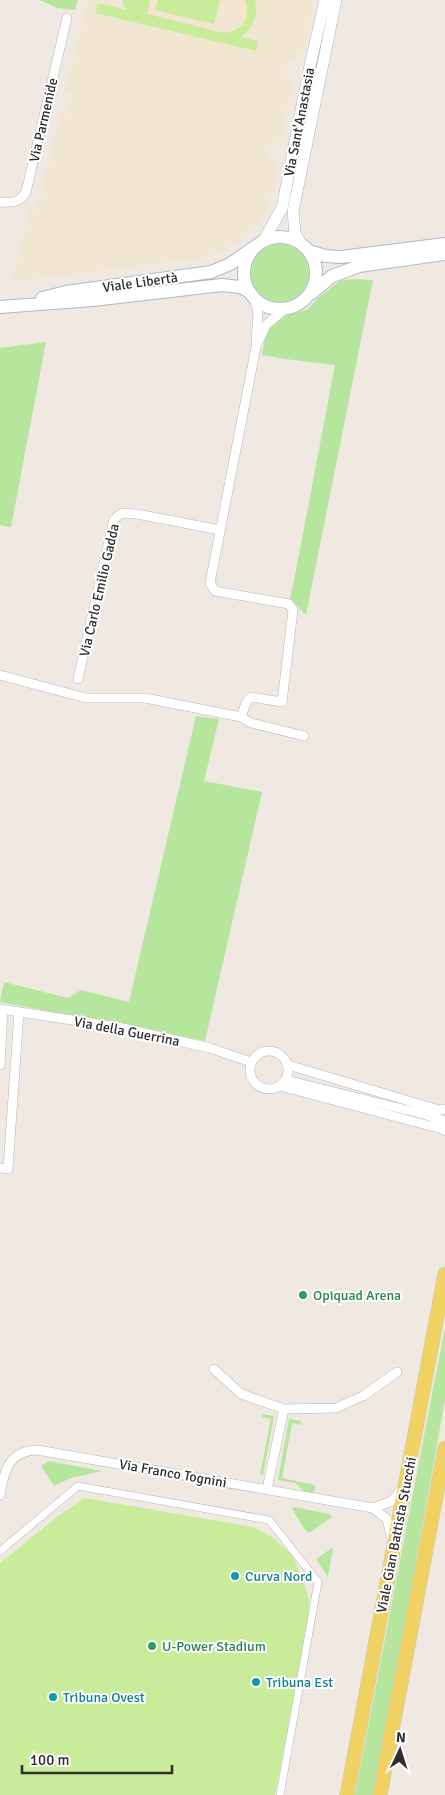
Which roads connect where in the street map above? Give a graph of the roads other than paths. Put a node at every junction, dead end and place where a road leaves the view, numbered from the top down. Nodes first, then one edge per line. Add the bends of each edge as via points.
1 (325, 0) edge
2 (336, 0) edge
3 (67, 18) dead end
4 (0, 202) edge
5 (260, 243) junction
6 (445, 244) edge
7 (304, 246) junction
8 (445, 254) edge
9 (252, 295) junction
10 (305, 299) junction
11 (18, 305) junction
12 (0, 307) edge
13 (286, 308) junction
14 (256, 347) junction
15 (220, 530) junction
16 (0, 675) edge
17 (78, 680) dead end
18 (241, 717) junction
19 (304, 736) dead end
20 (1, 1009) edge
21 (20, 1012) junction
22 (251, 1062) junction
23 (0, 1065) edge
24 (288, 1065) junction
25 (283, 1083) junction
26 (445, 1109) edge
27 (445, 1121) edge
28 (445, 1131) edge
29 (0, 1168) edge
30 (445, 1274) edge
31 (214, 1369) dead end
32 (397, 1372) dead end
33 (284, 1410) junction
34 (445, 1448) edge
35 (407, 1481) junction
36 (267, 1489) junction
37 (0, 1496) edge
38 (373, 1508) junction
39 (394, 1546) junction
40 (0, 1551) edge
41 (280, 1795) edge
42 (347, 1795) edge
43 (380, 1795) edge

1 - 5 street, Via Sant'Anastasia via 282,208
2 - 7 street, Via Sant'Anastasia via 293,211 295,232
3 - 4 street, Via Parmenide via 26,192 14,203
5 - 7 main road via 282,237
5 - 9 main road via 248,256 245,268 245,280
5 - 11 main road, Viale Libertà via 230,264 211,272 66,292
6 - 7 main road via 341,257 326,256
7 - 10 main road via 315,263 317,275
8 - 10 main road via 351,268 332,276
9 - 11 main road, Viale Libertà via 240,287 222,285
9 - 13 main road via 269,306
9 - 14 street via 258,313
10 - 13 main road
11 - 12 main road, Viale Libertà
13 - 14 street via 266,325
14 - 15 street
15 - 17 street, Via Carlo Emilio Gadda via 137,514 122,513 114,519
15 - 18 street via 210,583 215,591 289,604 293,610 282,702 251,697
16 - 18 street via 86,698 145,698
18 - 19 street via 251,723
20 - 21 street, Via della Guerrina
20 - 23 street
21 - 22 street, Via della Guerrina via 118,1027 210,1048
21 - 29 street via 8,1169
22 - 24 street via 268,1050 281,1054
22 - 25 street via 250,1075 258,1086 270,1090
24 - 25 street via 289,1071
24 - 26 street via 439,1110
25 - 27 street
25 - 28 street
30 - 35 main road, Viale Gian Battista Stucchi
31 - 33 street via 241,1394
32 - 33 street via 363,1396 336,1408
33 - 36 street
34 - 43 main road
35 - 38 street via 392,1501
35 - 39 main road, Viale Gian Battista Stucchi
36 - 37 street, Via Franco Tognini via 37,1450 26,1451 8,1466
36 - 38 street, Via Franco Tognini
38 - 39 street via 387,1519
39 - 42 main road, Viale Gian Battista Stucchi
40 - 41 street via 78,1486 269,1520 318,1582

